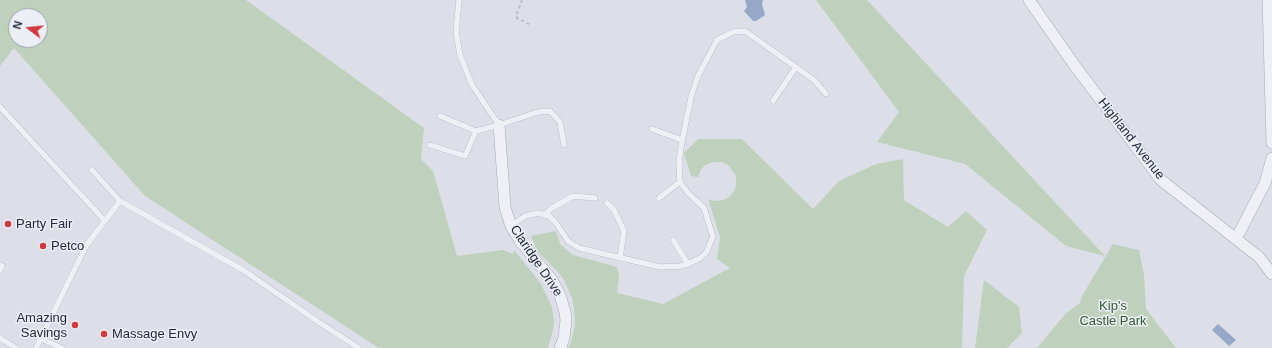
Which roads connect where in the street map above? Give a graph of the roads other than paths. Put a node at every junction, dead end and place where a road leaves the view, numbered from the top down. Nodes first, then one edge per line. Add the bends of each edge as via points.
1 (459, 0) edge
2 (1029, 0) edge
3 (1270, 8) edge
4 (796, 67) junction
5 (826, 94) dead end
6 (773, 101) dead end
7 (0, 107) edge
8 (440, 116) dead end
9 (499, 125) junction
10 (652, 128) dead end
11 (476, 131) junction
12 (682, 140) junction
13 (1272, 143) edge
14 (564, 144) dead end
15 (430, 145) dead end
16 (1272, 158) edge
17 (92, 170) dead end
18 (680, 182) junction
19 (595, 198) dead end
20 (659, 198) dead end
21 (120, 201) junction
22 (607, 203) dead end
23 (544, 215) junction
24 (105, 221) junction
25 (511, 226) junction
26 (1236, 238) junction
27 (673, 240) dead end
28 (620, 258) junction
29 (688, 264) junction
30 (0, 265) edge
31 (0, 270) edge
32 (1272, 274) edge
33 (0, 338) edge
34 (41, 339) junction
35 (16, 348) edge
36 (36, 348) edge
37 (62, 348) edge
38 (359, 348) edge
39 (560, 348) edge

1 - 9 lane via 456,32 460,55 472,85
2 - 26 street, Highland Avenue via 1075,66 1162,180
3 - 13 street
4 - 5 lane via 814,80
4 - 6 lane
4 - 12 lane via 745,32 732,32 717,40 698,76
7 - 24 lane
8 - 11 lane
9 - 11 lane
9 - 14 lane via 538,112 550,111 560,122
9 - 25 street, Claridge Drive via 505,208
10 - 12 lane
11 - 15 lane via 465,156
12 - 18 lane
16 - 26 street via 1265,183
17 - 21 lane
18 - 20 lane
18 - 29 lane via 704,208 713,237 706,253
19 - 23 lane via 573,196
21 - 24 lane
21 - 38 lane via 243,270
22 - 28 lane via 614,210 624,231
23 - 25 lane via 538,213 525,216
23 - 28 lane via 549,216 568,241 579,248
24 - 34 lane via 86,246
25 - 39 street, Claridge Drive via 552,280 560,295 566,320
26 - 32 street, Highland Avenue via 1259,257
27 - 29 lane
28 - 29 lane via 660,267
30 - 31 lane
33 - 35 lane
34 - 36 lane
34 - 37 lane

